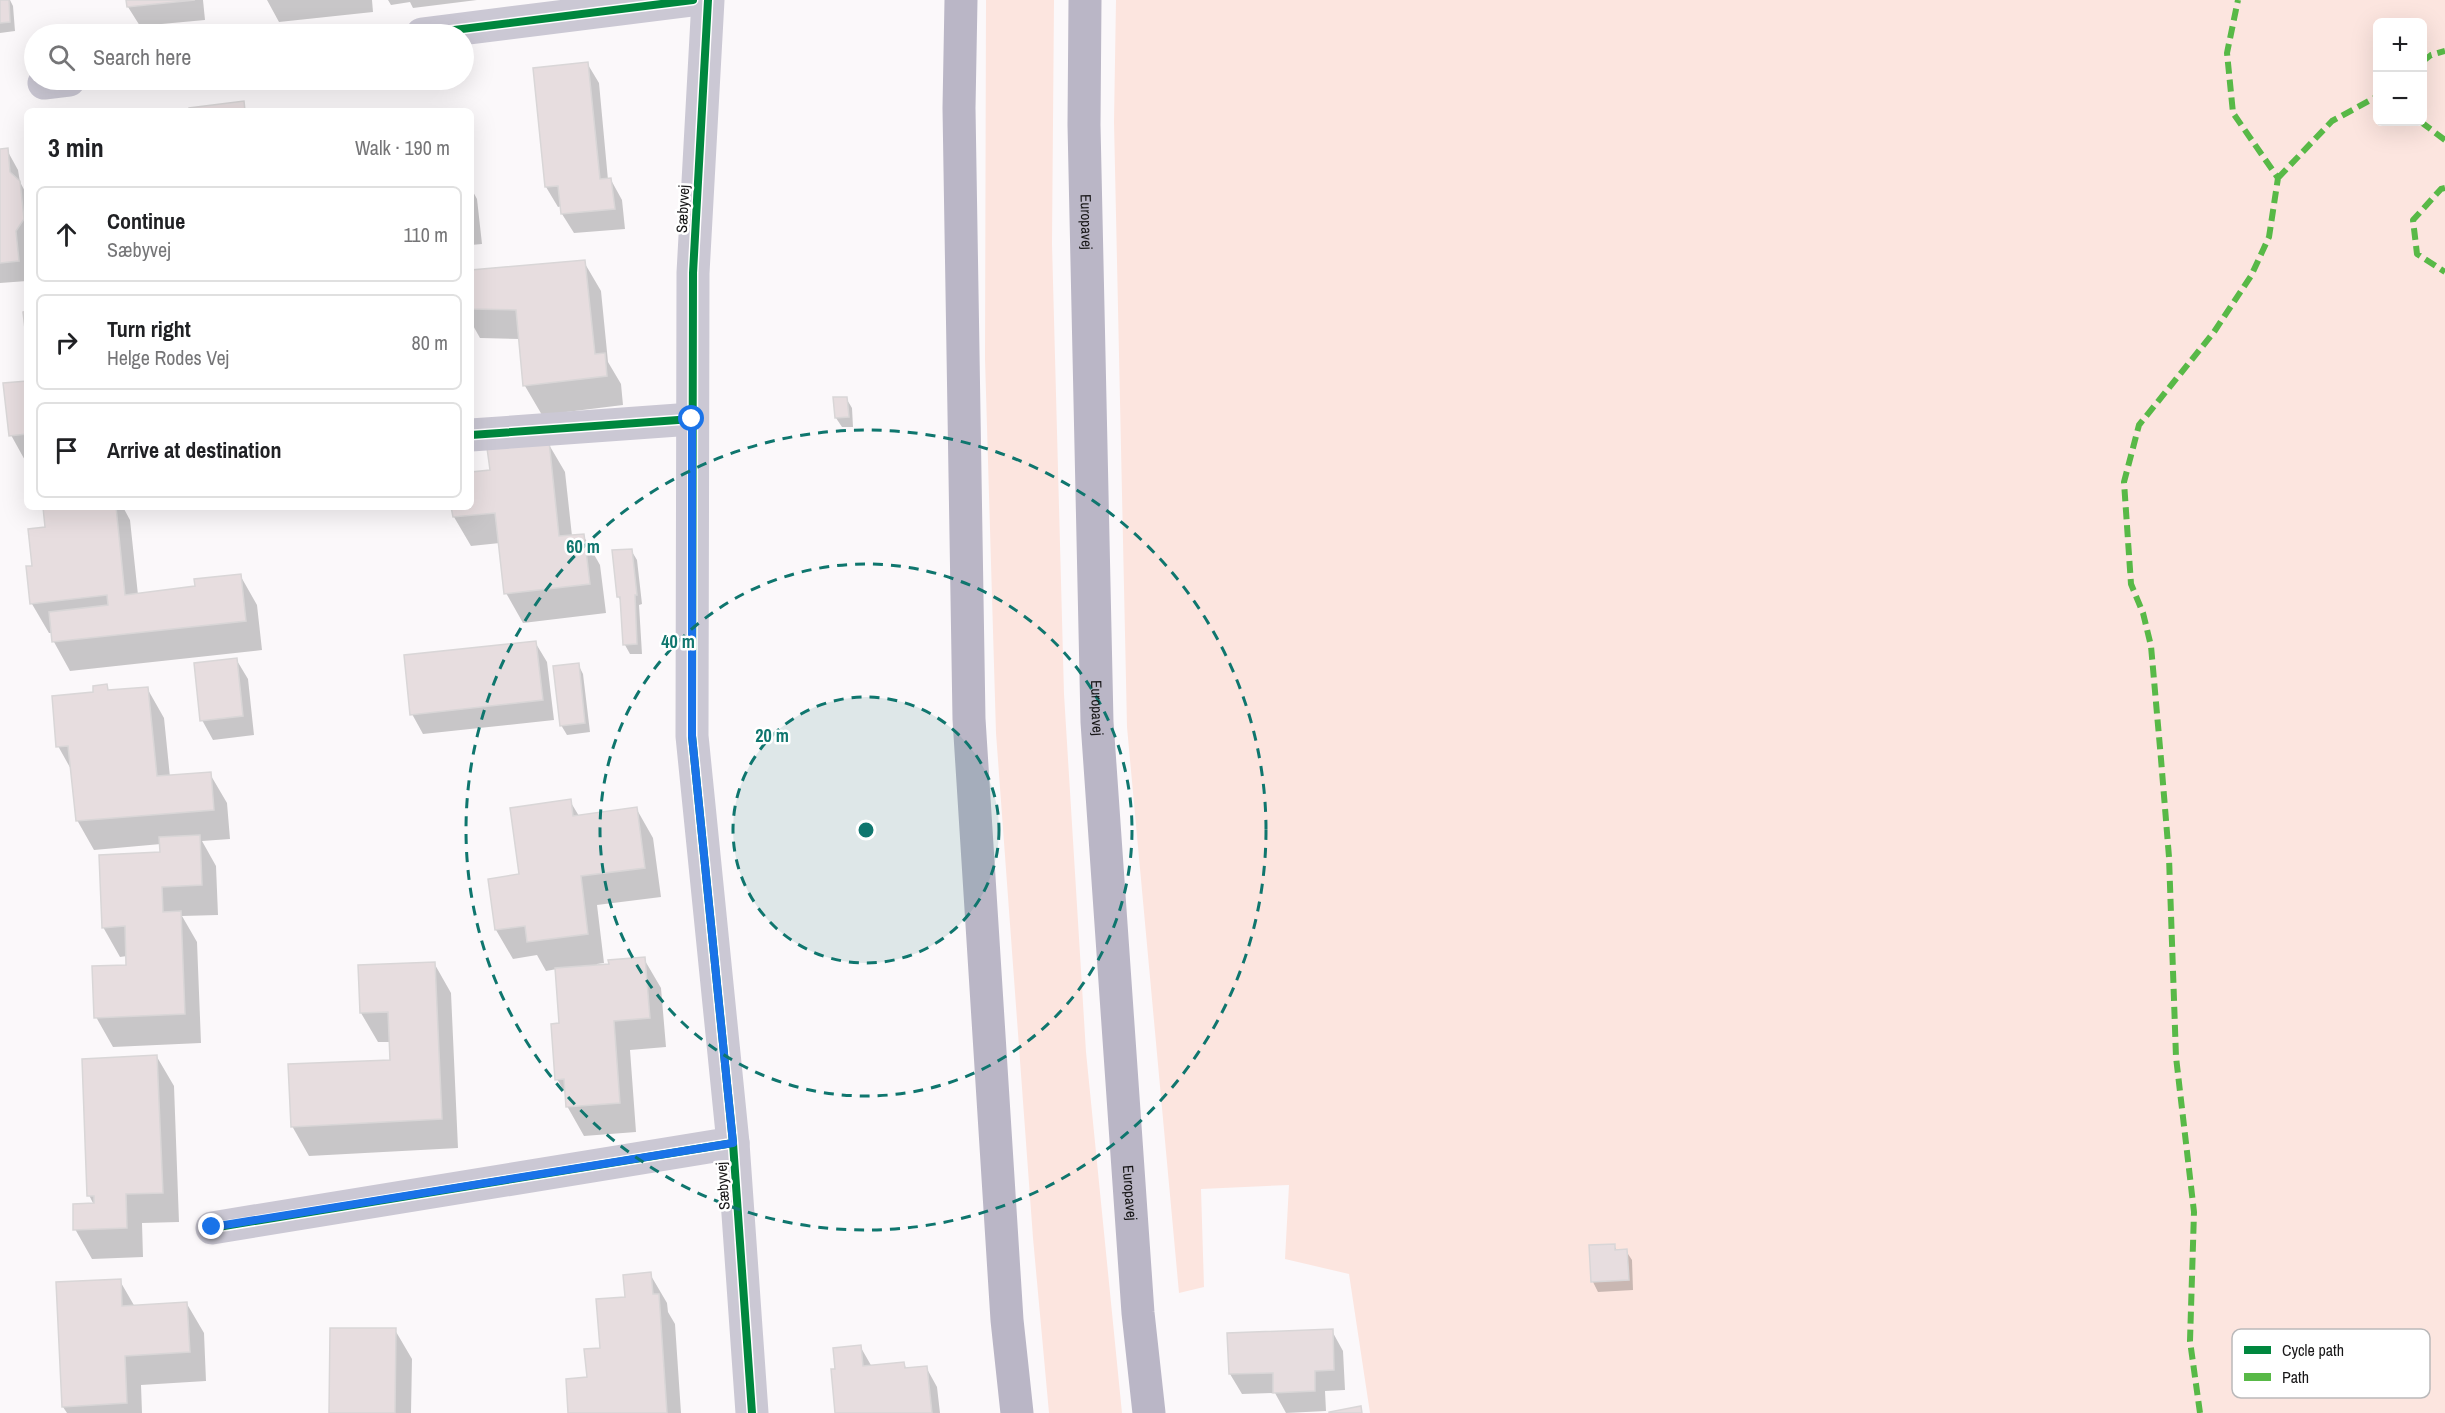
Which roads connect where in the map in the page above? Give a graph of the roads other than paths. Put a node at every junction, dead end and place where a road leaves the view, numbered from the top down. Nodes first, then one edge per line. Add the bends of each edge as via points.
1 (693, 0) edge
2 (708, 0) edge
3 (961, 0) edge
4 (1085, 0) edge
5 (474, 27) edge
6 (692, 419) junction
7 (474, 435) edge
8 (733, 1143) junction
9 (212, 1227) dead end
10 (752, 1413) edge
11 (1017, 1413) edge
12 (1149, 1413) edge

1 - 5 street
2 - 6 street, Sæbyvej via 693,273
3 - 11 main road via 959,108 969,718
4 - 12 main road, Europavej via 1084,125 1097,722 1138,1313
6 - 7 street
6 - 8 street, Sæbyvej via 692,736
8 - 9 street
8 - 10 street, Sæbyvej

